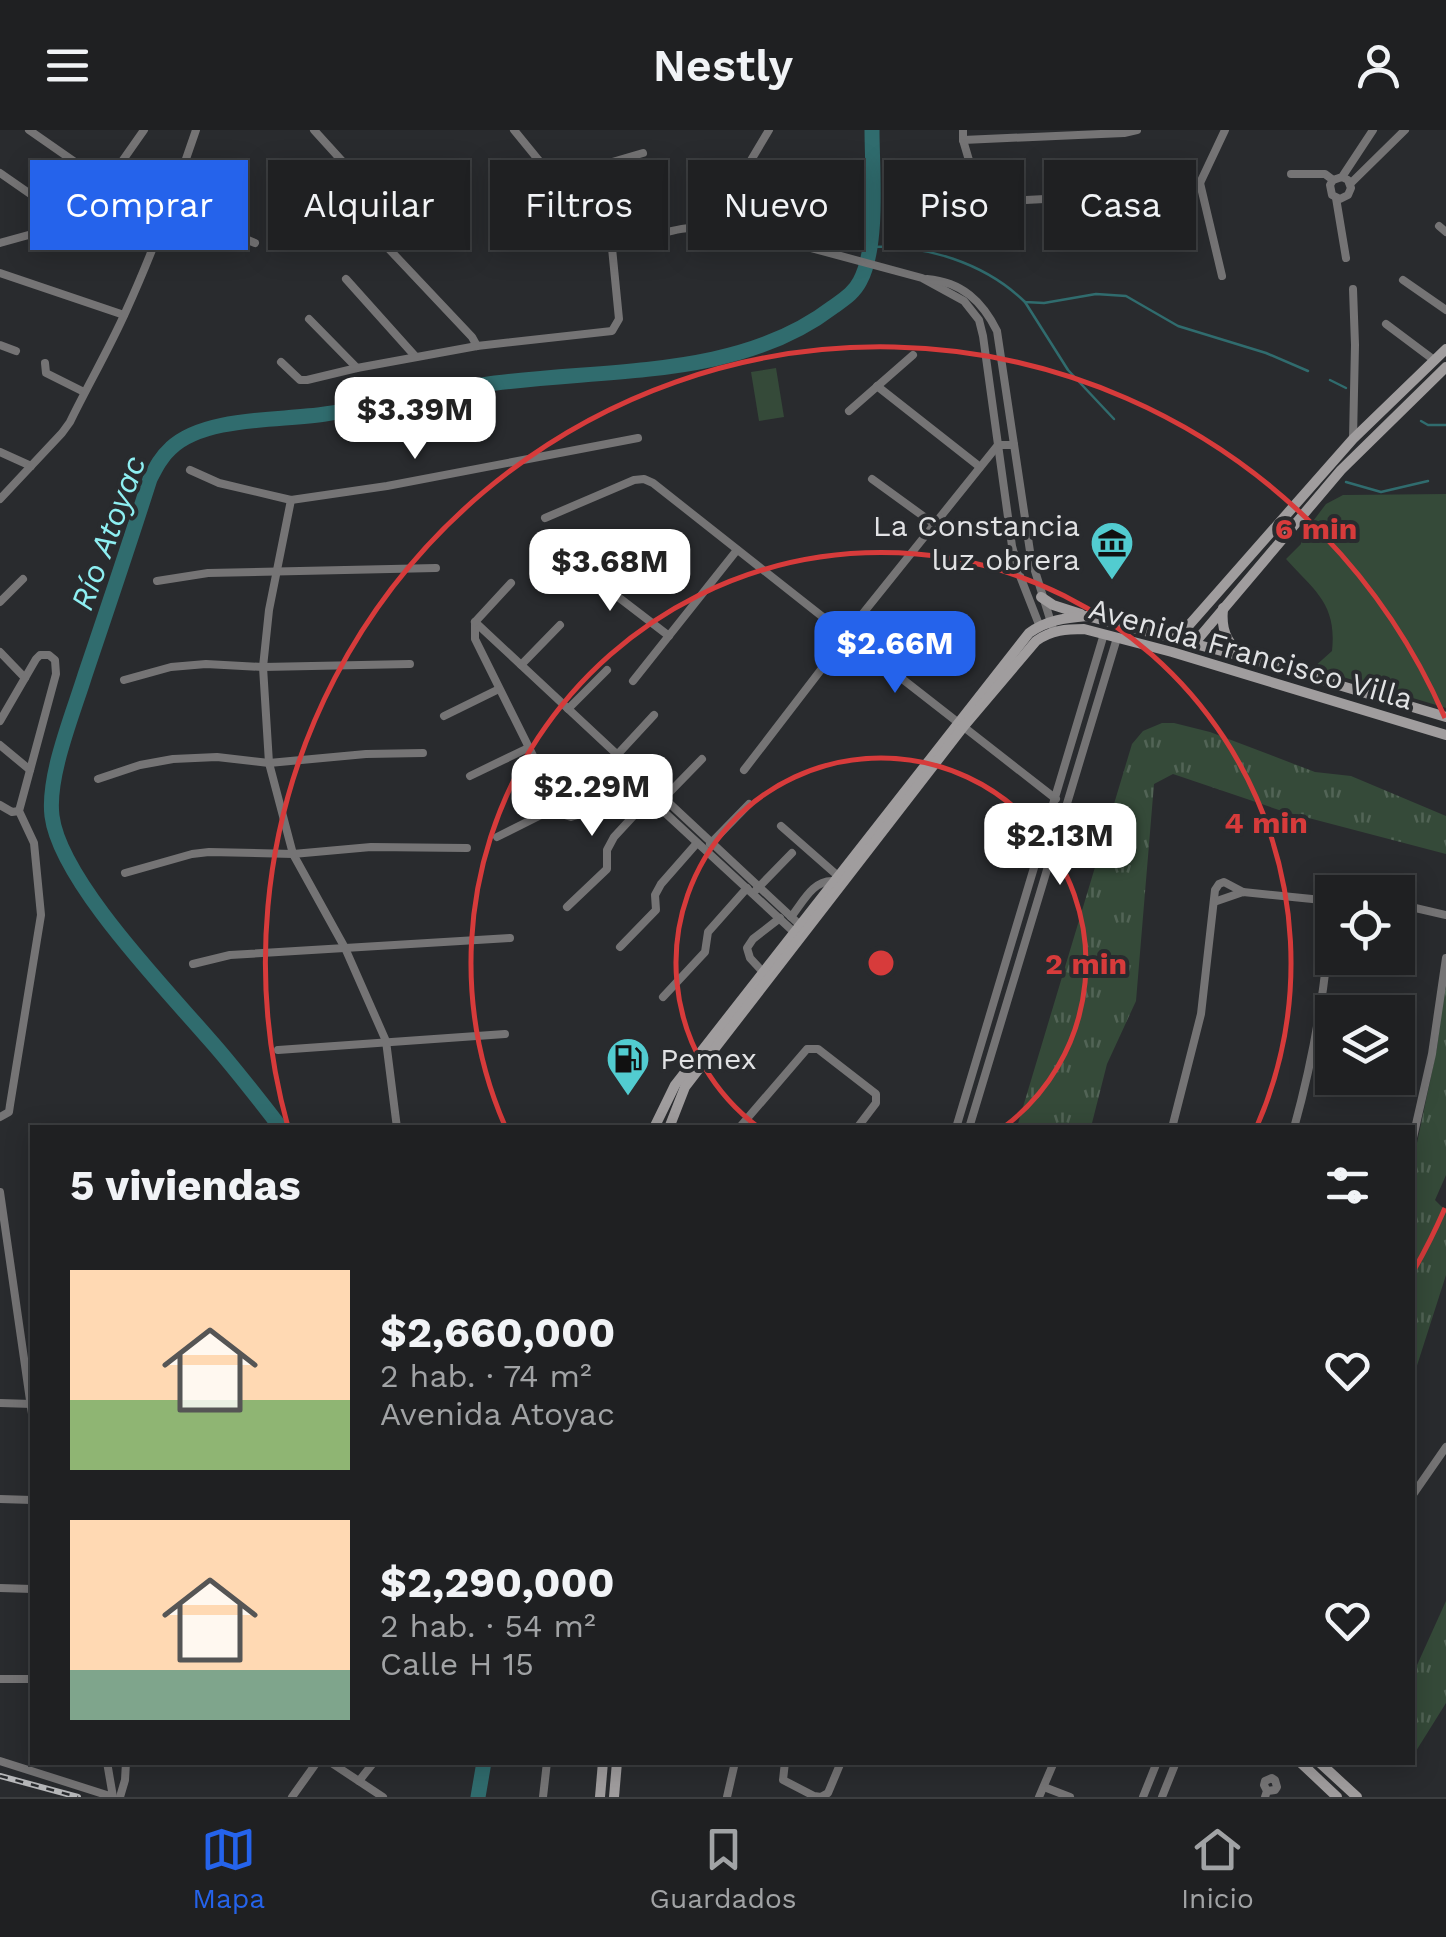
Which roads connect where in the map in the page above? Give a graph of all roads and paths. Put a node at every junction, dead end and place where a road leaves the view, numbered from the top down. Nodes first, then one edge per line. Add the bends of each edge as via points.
1 (29, 130) edge
2 (144, 130) edge
3 (196, 130) edge
4 (314, 130) edge
5 (514, 130) edge
6 (769, 130) edge
7 (1137, 130) edge
8 (1225, 130) edge
9 (1372, 130) edge
10 (1405, 130) edge
11 (1108, 132) edge
12 (963, 135) edge
13 (642, 153) dead end
14 (72, 160) edge
15 (124, 160) edge
16 (186, 160) edge
17 (341, 160) edge
18 (538, 160) edge
19 (618, 160) edge
20 (751, 160) edge
21 (0, 173) edge
22 (1290, 174) dead end
23 (1337, 178) junction
24 (1200, 183) junction
25 (1350, 184) junction
26 (30, 194) edge
27 (1336, 198) junction
28 (30, 235) edge
29 (248, 240) edge
30 (0, 243) edge
31 (255, 243) dead end
32 (152, 250) edge
33 (391, 250) edge
34 (612, 250) edge
35 (817, 250) edge
36 (1346, 258) dead end
37 (0, 272) edge
38 (1222, 276) dead end
39 (346, 278) dead end
40 (922, 278) junction
41 (1403, 280) dead end
42 (1353, 289) dead end
43 (1446, 310) edge
44 (124, 315) junction
45 (310, 320) dead end
46 (1386, 324) dead end
47 (0, 345) edge
48 (477, 346) junction
49 (1446, 349) edge
50 (16, 351) dead end
51 (912, 355) dead end
52 (415, 356) junction
53 (1434, 360) junction
54 (44, 362) dead end
55 (281, 362) dead end
56 (357, 368) junction
57 (1445, 370) edge
58 (877, 386) junction
59 (84, 392) junction
60 (849, 411) dead end
61 (638, 438) dead end
62 (1353, 439) junction
63 (1014, 444) junction
64 (998, 445) junction
65 (0, 452) edge
66 (31, 466) junction
67 (980, 467) junction
68 (190, 470) dead end
69 (872, 479) dead end
70 (0, 499) edge
71 (291, 500) junction
72 (546, 518) dead end
73 (934, 524) junction
74 (737, 550) junction
75 (579, 567) dead end
76 (436, 568) dead end
77 (276, 571) junction
78 (23, 579) dead end
79 (157, 581) dead end
80 (511, 583) dead end
81 (1041, 596) junction
82 (0, 602) edge
83 (1223, 608) junction
84 (1087, 616) junction
85 (475, 622) junction
86 (560, 625) dead end
87 (852, 627) junction
88 (838, 629) junction
89 (1047, 629) junction
90 (1104, 634) junction
91 (669, 636) junction
92 (1117, 638) junction
93 (1175, 639) junction
94 (854, 642) junction
95 (1192, 644) junction
96 (840, 645) junction
97 (0, 652) edge
98 (1172, 652) junction
99 (1241, 656) junction
100 (1190, 658) junction
101 (410, 664) dead end
102 (521, 665) junction
103 (263, 667) junction
104 (606, 670) dead end
105 (25, 678) junction
106 (124, 680) dead end
107 (633, 681) dead end
108 (499, 689) junction
109 (568, 709) junction
110 (654, 715) dead end
111 (444, 716) dead end
112 (1446, 718) edge
113 (0, 720) edge
114 (961, 724) junction
115 (1446, 734) edge
116 (0, 745) edge
117 (528, 748) junction
118 (423, 753) dead end
119 (617, 755) junction
120 (702, 760) dead end
121 (269, 763) junction
122 (30, 770) junction
123 (626, 770) junction
124 (744, 770) dead end
125 (470, 776) dead end
126 (98, 779) dead end
127 (1055, 798) junction
128 (657, 801) junction
129 (749, 804) dead end
130 (0, 805) edge
131 (1065, 806) junction
132 (557, 807) junction
133 (20, 810) junction
134 (781, 826) dead end
135 (497, 837) dead end
136 (705, 845) junction
137 (467, 848) dead end
138 (792, 853) dead end
139 (293, 854) junction
140 (126, 873) dead end
141 (836, 878) junction
142 (753, 890) junction
143 (1315, 899) edge
144 (566, 907) dead end
145 (1415, 908) edge
146 (1446, 915) edge
147 (780, 918) junction
148 (798, 928) junction
149 (510, 938) dead end
150 (345, 948) junction
151 (620, 948) dead end
152 (1446, 958) edge
153 (192, 964) dead end
154 (763, 972) junction
155 (1325, 975) edge
156 (663, 997) dead end
157 (505, 1034) dead end
158 (386, 1041) junction
159 (278, 1050) dead end
160 (0, 1116) edge
161 (397, 1125) edge
162 (655, 1125) edge
163 (670, 1125) edge
164 (743, 1125) edge
165 (859, 1125) edge
166 (957, 1125) edge
167 (970, 1125) edge
168 (1173, 1125) edge
169 (1295, 1125) edge
170 (1415, 1129) edge
171 (0, 1192) edge
172 (30, 1394) edge
173 (0, 1404) edge
174 (30, 1407) edge
175 (1446, 1447) edge
176 (1415, 1492) edge
177 (0, 1499) edge
178 (30, 1500) edge
179 (0, 1588) edge
180 (30, 1588) edge
181 (0, 1678) edge
182 (30, 1679) edge
183 (0, 1762) edge
184 (107, 1765) edge
185 (126, 1765) edge
186 (315, 1765) edge
187 (334, 1765) edge
188 (372, 1765) edge
189 (547, 1765) edge
190 (603, 1765) edge
191 (618, 1765) edge
192 (735, 1765) edge
193 (785, 1765) edge
194 (840, 1765) edge
195 (1053, 1765) edge
196 (1156, 1765) edge
197 (1175, 1765) edge
198 (1303, 1765) edge
199 (1323, 1765) edge
200 (359, 1782) junction
201 (1044, 1787) junction
202 (116, 1797) edge
203 (292, 1797) edge
204 (384, 1797) edge
205 (543, 1797) edge
206 (600, 1797) edge
207 (614, 1797) edge
208 (727, 1797) edge
209 (821, 1797) edge
210 (1039, 1797) edge
211 (1070, 1797) edge
212 (1143, 1797) edge
213 (1162, 1797) edge
214 (1337, 1797) edge
215 (1357, 1797) edge

1 - 14 street
2 - 15 street
3 - 16 street
4 - 17 street
5 - 18 street
6 - 20 street
7 - 11 street
8 - 24 street
9 - 23 street
10 - 25 street
11 - 12 street
12 - 24 street via 980,194 994,202 1180,192
13 - 19 street
21 - 26 street
22 - 23 street
23 - 25 street
23 - 27 street via 1330,190
24 - 38 street
25 - 27 street via 1348,195
27 - 36 street
28 - 30 street
29 - 31 street
32 - 44 street
33 - 48 street
34 - 48 street via 619,320 612,331
35 - 40 street
37 - 44 street
39 - 52 street
40 - 63 street via 971,294 990,315
40 - 64 street via 964,302 979,320
41 - 43 street
42 - 62 street
44 - 59 street
45 - 56 street
46 - 53 street
47 - 50 street
48 - 52 street
49 - 53 main road
51 - 58 street
52 - 56 street
53 - 62 main road
54 - 59 street via 46,373
55 - 56 street via 300,380
57 - 83 main road via 1342,470
58 - 60 street
58 - 67 street
59 - 66 street via 62,433
61 - 71 street
62 - 93 main road
63 - 64 street
63 - 81 street
64 - 67 street
64 - 89 street via 1012,546
65 - 66 street
66 - 70 street
67 - 73 street
68 - 71 street via 219,484
69 - 73 street
71 - 77 street
72 - 74 street via 644,479
73 - 87 street
74 - 88 street
74 - 91 street
75 - 91 street
76 - 77 street
77 - 79 street
77 - 103 street
78 - 82 street
80 - 85 street
81 - 84 main road
81 - 89 street
83 - 95 main road
83 - 99 main road via 1227,641
84 - 89 main road, Avenida Francisco Villa
84 - 93 main road, Avenida Francisco Villa
85 - 102 street
85 - 108 street via 474,639
86 - 102 street
87 - 88 street
87 - 94 street
88 - 96 street
89 - 90 main road, Avenida Francisco Villa
89 - 114 main road via 1029,633
90 - 92 main road, Avenida Francisco Villa
90 - 127 street
91 - 107 street
92 - 98 main road, Avenida Francisco Villa
92 - 131 street
93 - 95 main road, Avenida Francisco Villa
93 - 98 main road
94 - 96 street
94 - 114 street
95 - 99 main road, Avenida Francisco Villa
95 - 100 main road
96 - 124 street
97 - 105 street
98 - 100 main road, Avenida Francisco Villa
99 - 112 main road, Avenida Francisco Villa
100 - 115 main road, Avenida Francisco Villa
101 - 103 street
102 - 109 street
103 - 106 street via 171,667
103 - 121 street
104 - 109 street
105 - 113 street
105 - 122 street via 40,655 55,660
108 - 111 street
108 - 117 street
109 - 119 street
110 - 119 street
114 - 127 street
114 - 141 main road
114 - 148 main road
116 - 122 street
117 - 125 street
117 - 132 street
118 - 121 street
119 - 123 street
120 - 128 street
121 - 126 street via 173,759
121 - 139 street
122 - 133 street
123 - 128 street
123 - 128 street
123 - 132 street via 579,816
127 - 131 street
127 - 166 street
128 - 136 street
128 - 144 street via 614,837 607,869
129 - 136 street
130 - 133 street
131 - 167 street
132 - 135 street
133 - 160 street via 34,843 41,914 9,1112
134 - 141 street
136 - 142 street
136 - 151 street via 660,884 656,910
137 - 139 street
138 - 142 street
139 - 140 street via 209,852
139 - 150 street
141 - 148 main road
142 - 147 street
142 - 148 street
142 - 156 street via 708,932 705,952
143 - 168 street via 1244,892 1224,882 1215,890 1200,1014
145 - 146 street
147 - 148 street
147 - 154 street via 747,948
148 - 154 main road
148 - 163 main road via 684,1087
149 - 150 street
150 - 153 street
150 - 158 street
152 - 170 street
154 - 162 main road via 675,1085
155 - 169 street
157 - 158 street
158 - 159 street
158 - 161 street
164 - 165 street via 813,1047 876,1094
171 - 172 street
173 - 174 street
175 - 176 street
177 - 178 street
179 - 180 street
181 - 182 street
183 - 202 street
184 - 202 street
185 - 202 street
186 - 203 street
187 - 200 street
188 - 200 street
189 - 205 street
190 - 206 main road
191 - 207 main road
192 - 208 street
193 - 209 street via 783,1780
194 - 209 street
195 - 201 street
196 - 212 street
197 - 213 street
198 - 214 main road
199 - 215 main road
200 - 204 street
201 - 210 street
201 - 211 street

